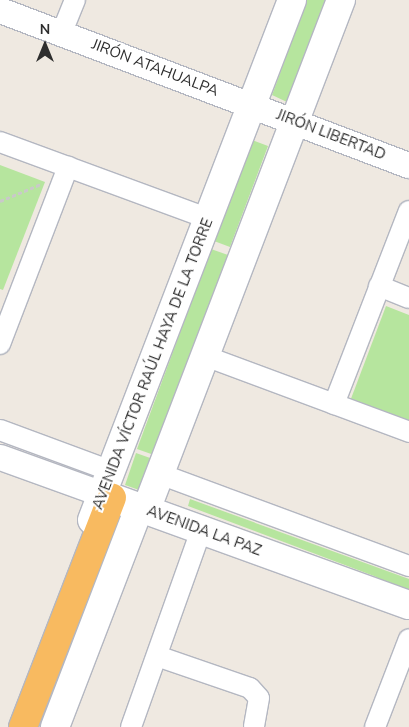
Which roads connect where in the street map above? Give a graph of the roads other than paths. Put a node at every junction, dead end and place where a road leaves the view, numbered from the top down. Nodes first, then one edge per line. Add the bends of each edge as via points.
1 (75, 0) edge
2 (292, 0) edge
3 (341, 0) edge
4 (0, 10) edge
5 (62, 32) junction
6 (253, 105) junction
7 (294, 121) junction
8 (0, 142) edge
9 (409, 165) edge
10 (68, 167) junction
11 (409, 211) edge
12 (209, 219) junction
13 (379, 286) junction
14 (409, 298) edge
15 (7, 304) edge
16 (0, 344) edge
17 (205, 356) junction
18 (334, 404) junction
19 (0, 430) edge
20 (409, 432) edge
21 (0, 457) edge
22 (160, 474) junction
23 (123, 497) junction
24 (201, 530) junction
25 (409, 566) edge
26 (409, 605) edge
27 (409, 639) edge
28 (157, 656) junction
29 (12, 727) edge
30 (23, 727) edge
31 (41, 727) edge
32 (55, 727) edge
33 (131, 727) edge
34 (254, 727) edge
35 (375, 727) edge

1 - 5 street
2 - 6 main road, AVENIDA VÍCTOR RAÚL HAYA DE LA TORRE
3 - 7 main road, AVENIDA VÍCTOR RAÚL HAYA DE LA TORRE
4 - 5 street, JIRÓN ATAHUALPA
5 - 6 street, JIRÓN ATAHUALPA
6 - 7 street, JIRÓN LIBERTAD
6 - 12 main road, AVENIDA VÍCTOR RAÚL HAYA DE LA TORRE
7 - 9 street, JIRÓN LIBERTAD
7 - 17 main road, AVENIDA VÍCTOR RAÚL HAYA DE LA TORRE
8 - 10 street
10 - 12 street
10 - 15 street
11 - 13 street
12 - 23 main road, AVENIDA VÍCTOR RAÚL HAYA DE LA TORRE
13 - 14 street
13 - 18 street
15 - 16 street
17 - 18 street
17 - 22 main road, AVENIDA VÍCTOR RAÚL HAYA DE LA TORRE
18 - 20 street
19 - 23 street, AVENIDA LA PAZ
21 - 23 street, AVENIDA LA PAZ
22 - 23 main road, AVENIDA VÍCTOR RAÚL HAYA DE LA TORRE
22 - 25 street
23 - 24 main road, AVENIDA LA PAZ
23 - 29 main road, AVENIDA VÍCTOR RAÚL HAYA DE LA TORRE
23 - 30 highway
23 - 31 highway
23 - 32 main road, AVENIDA VÍCTOR RAÚL HAYA DE LA TORRE
24 - 26 main road, AVENIDA LA PAZ
24 - 28 street
27 - 35 street
28 - 33 street
28 - 34 street via 250,688 259,698

